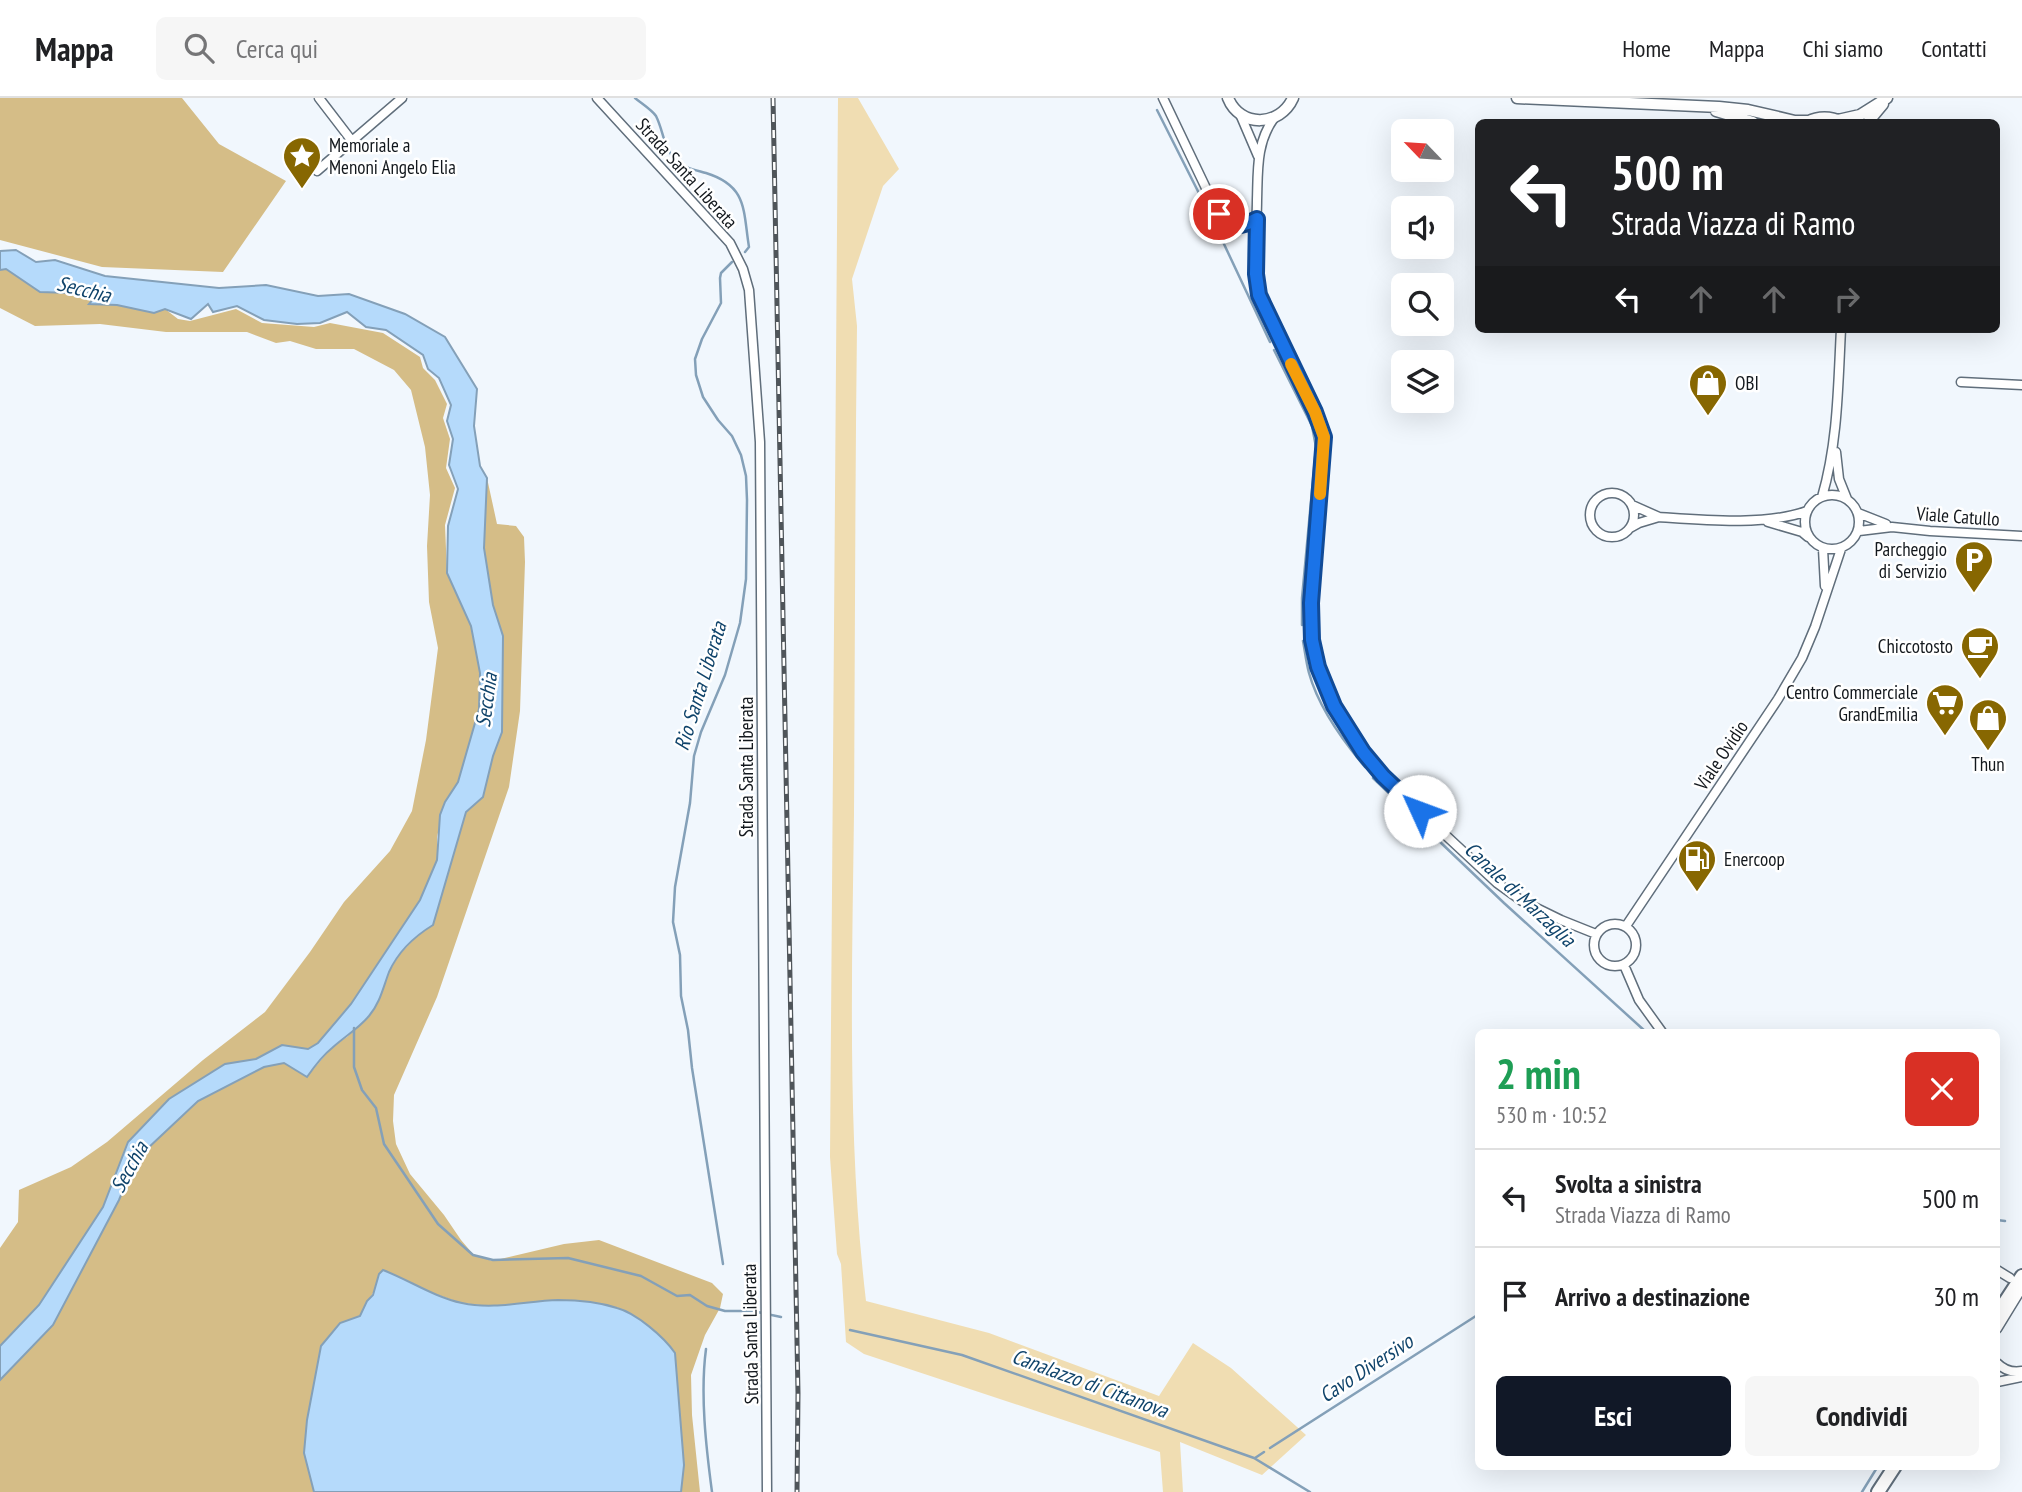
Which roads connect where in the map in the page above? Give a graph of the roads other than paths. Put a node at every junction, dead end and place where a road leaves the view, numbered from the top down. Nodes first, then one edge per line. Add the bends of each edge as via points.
1 (319, 98) edge
2 (402, 98) edge
3 (597, 98) edge
4 (1163, 98) edge
5 (1300, 98) edge
6 (1517, 98) edge
7 (1888, 98) edge
8 (1226, 100) edge
9 (1291, 101) edge
10 (1702, 107) junction
11 (1240, 114) junction
12 (1274, 118) junction
13 (1744, 119) edge
14 (1785, 119) edge
15 (1848, 119) edge
16 (1870, 119) edge
17 (352, 141) junction
18 (1258, 156) junction
19 (317, 171) dead end
20 (1257, 219) junction
21 (1841, 333) edge
22 (1961, 382) dead end
23 (2022, 385) edge
24 (1835, 442) junction
25 (1822, 497) junction
26 (1846, 499) junction
27 (1632, 505) junction
28 (1807, 510) junction
29 (1858, 513) junction
30 (1659, 517) junction
31 (1758, 519) junction
32 (1892, 527) junction
33 (1630, 528) junction
34 (1858, 531) junction
35 (2022, 536) edge
36 (1809, 538) junction
37 (1823, 549) junction
38 (1840, 549) junction
39 (1825, 592) junction
40 (1626, 926) junction
41 (1596, 934) junction
42 (1624, 965) junction
43 (1660, 1029) edge
44 (2016, 1277) edge
45 (2022, 1288) edge
46 (2000, 1308) edge
47 (2000, 1324) edge
48 (2000, 1365) edge
49 (2022, 1374) edge
50 (2000, 1381) edge
51 (1893, 1470) edge
52 (767, 1492) edge
53 (1878, 1492) edge

1 - 17 street
2 - 17 street
3 - 52 street, Strada Santa Liberata via 730,243 749,290 760,442
4 - 20 street via 1223,220 1238,226
5 - 9 street
6 - 10 street
7 - 15 street
7 - 16 street
8 - 11 street
9 - 12 street
10 - 13 street
10 - 14 street via 1748,110
11 - 12 street via 1253,120
11 - 18 street
12 - 18 street
17 - 19 street
18 - 20 street
20 - 41 street via 1259,295 1324,437 1311,618 1318,667 1334,706 1373,766 1497,883 1522,901
21 - 24 street
22 - 23 street
24 - 25 street
24 - 26 street
25 - 26 street
25 - 28 street
26 - 29 street
27 - 30 street
27 - 33 street
27 - 33 street via 1621,495 1606,494 1593,503 1590,514 1595,530 1605,536 1616,537
28 - 31 street
28 - 36 street
29 - 32 street, Viale Catullo
29 - 34 street
30 - 31 street
30 - 33 street
31 - 36 street via 1782,524
32 - 34 street, Viale Catullo
32 - 35 street, Viale Catullo
34 - 38 street
36 - 37 street
37 - 38 street
37 - 39 street, Viale Ovidio
38 - 39 street, Viale Ovidio
39 - 40 street, Viale Ovidio via 1810,639 1778,699
40 - 41 street via 1606,925
40 - 42 street via 1636,949
41 - 42 street via 1593,947 1599,960 1610,966
42 - 43 street via 1639,1000
44 - 46 main road
45 - 47 street
48 - 49 street
49 - 50 street
51 - 53 main road

